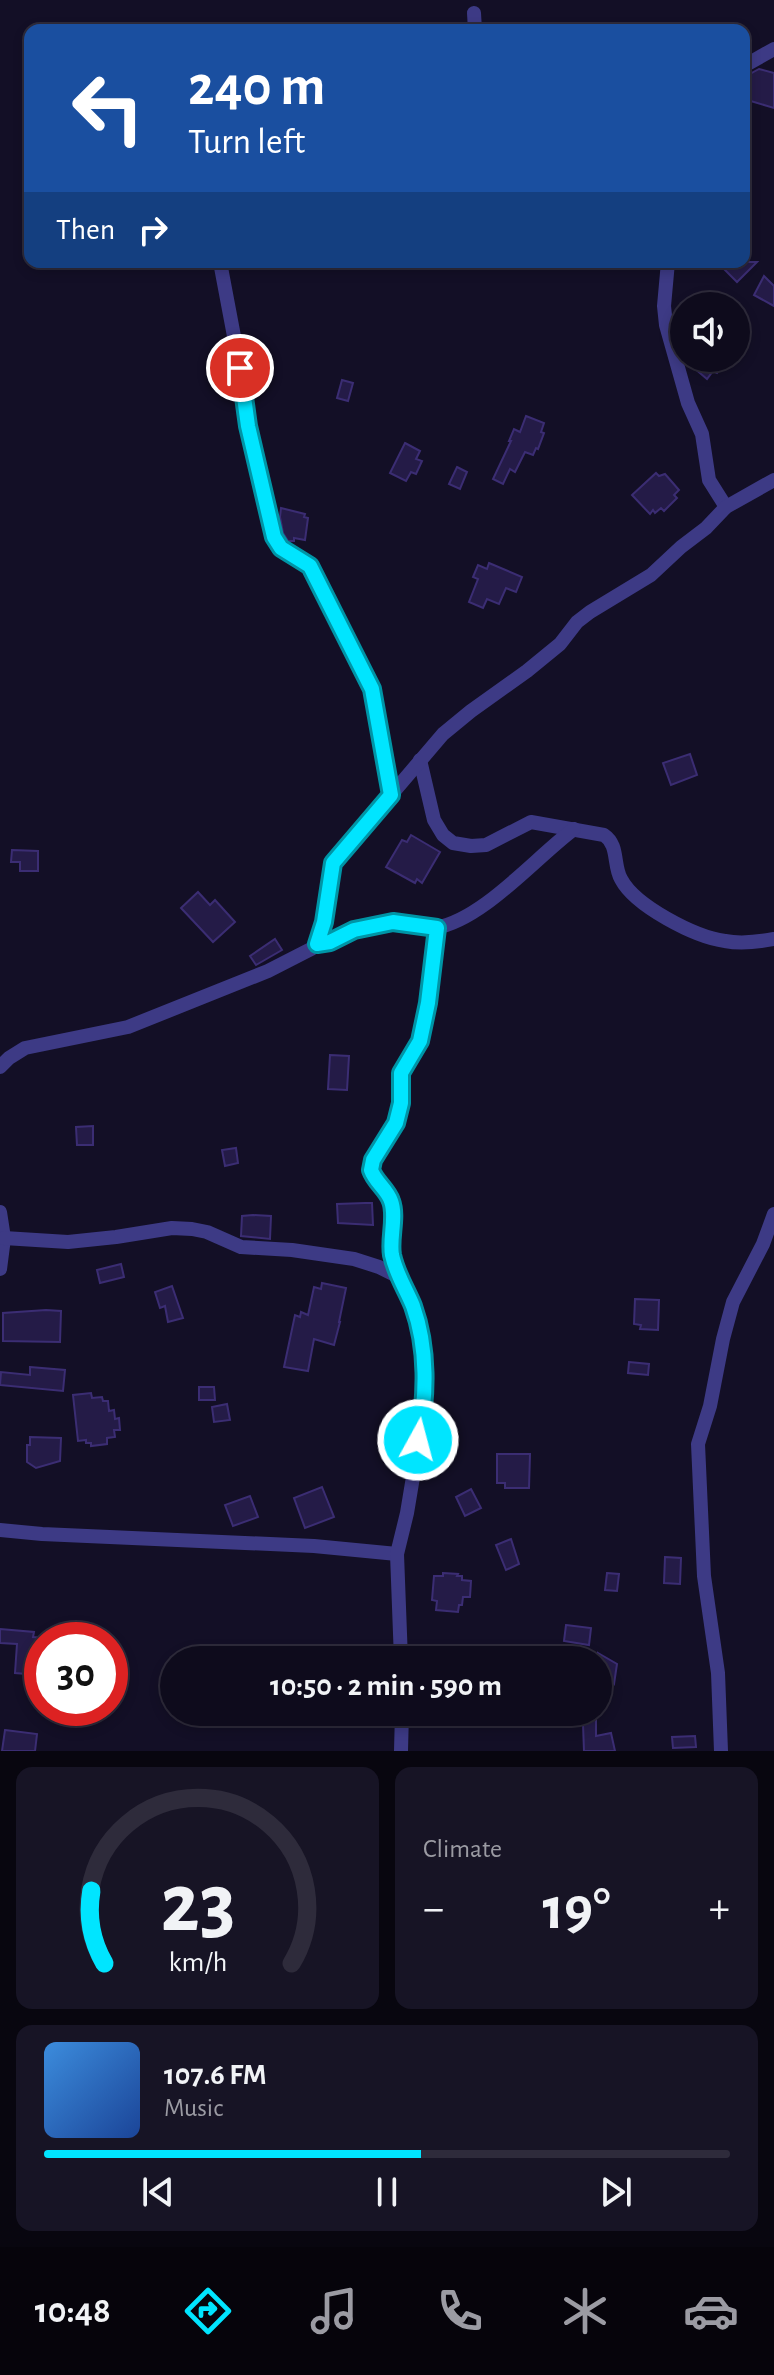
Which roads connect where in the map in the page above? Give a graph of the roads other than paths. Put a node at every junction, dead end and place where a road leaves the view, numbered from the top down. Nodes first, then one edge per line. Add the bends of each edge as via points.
1 (474, 13) dead end
2 (475, 24) edge
3 (774, 49) edge
4 (750, 63) edge
5 (221, 268) edge
6 (667, 268) edge
7 (774, 480) edge
8 (726, 507) junction
9 (420, 760) junction
10 (391, 795) junction
11 (574, 829) junction
12 (437, 928) junction
13 (774, 939) edge
14 (317, 944) junction
15 (0, 1067) edge
16 (0, 1212) edge
17 (774, 1214) edge
18 (4, 1238) junction
19 (0, 1269) edge
20 (399, 1277) junction
21 (0, 1530) edge
22 (397, 1554) junction
23 (400, 1646) edge
24 (402, 1726) edge
25 (401, 1751) edge
26 (721, 1751) edge

1 - 2 street
3 - 4 street
5 - 10 street via 248,426 274,537 281,548 310,566 372,689
6 - 8 street via 666,325 702,434 709,480
7 - 8 street
8 - 9 street via 651,575 577,622 560,644 443,734
9 - 10 street
9 - 11 street via 434,820 453,843 486,845 531,822
10 - 14 street via 333,863
11 - 12 street via 485,903
11 - 13 street via 610,839 627,888 679,925 728,942
12 - 14 street via 393,922
12 - 20 street via 420,1041 401,1073 396,1123 371,1166 391,1202 390,1243
14 - 15 street via 268,971 163,1014 128,1027 25,1048
16 - 18 street
17 - 26 street via 733,1302 698,1444
18 - 19 street
18 - 20 street via 68,1242 192,1229 241,1247 354,1259
20 - 22 street via 414,1309 424,1361 422,1423
21 - 22 street
22 - 23 street
24 - 25 street

